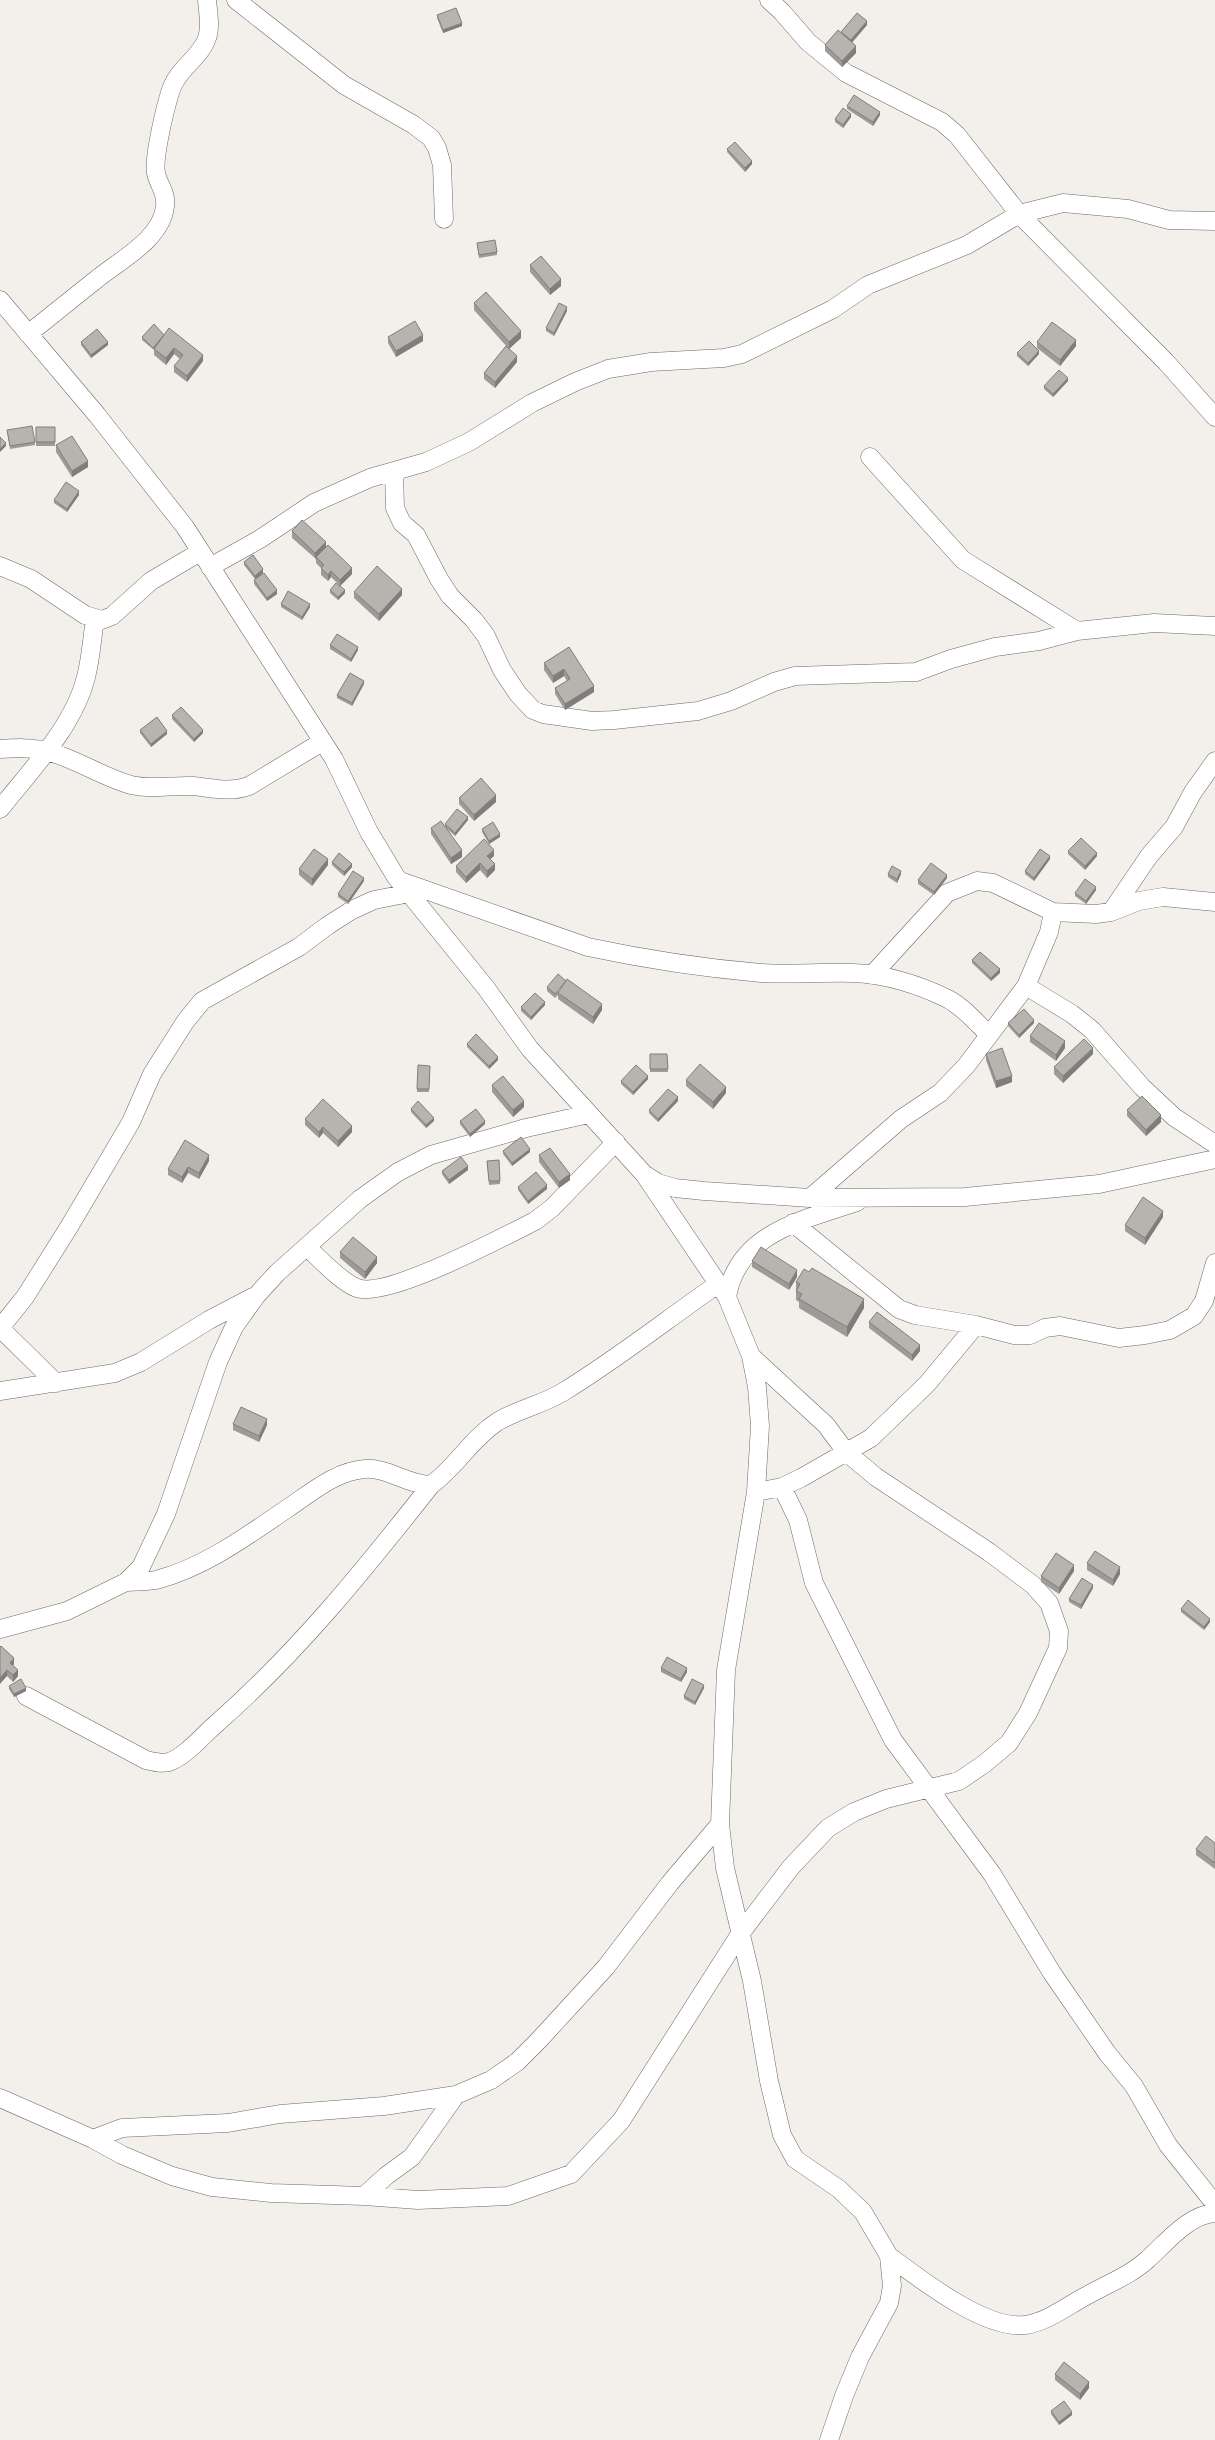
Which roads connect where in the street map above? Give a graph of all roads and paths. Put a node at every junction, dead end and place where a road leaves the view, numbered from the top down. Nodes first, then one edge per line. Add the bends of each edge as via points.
1 (207, 0) edge
2 (236, 0) edge
3 (769, 0) edge
4 (1019, 214) junction
5 (444, 219) dead end
6 (1215, 221) edge
7 (0, 300) edge
8 (28, 334) junction
9 (1215, 417) edge
10 (870, 457) dead end
11 (394, 471) junction
12 (200, 552) junction
13 (0, 566) edge
14 (210, 567) junction
15 (95, 619) junction
16 (1215, 626) edge
17 (1076, 631) junction
18 (322, 742) junction
19 (0, 749) edge
20 (47, 751) junction
21 (1215, 761) edge
22 (0, 809) edge
23 (405, 887) junction
24 (1215, 902) edge
25 (1052, 912) junction
26 (1111, 912) junction
27 (872, 975) junction
28 (1026, 986) junction
29 (988, 1034) junction
30 (589, 1114) junction
31 (616, 1142) junction
32 (1215, 1144) edge
33 (1215, 1160) edge
34 (644, 1174) junction
35 (874, 1197) junction
36 (810, 1198) junction
37 (793, 1223) junction
38 (307, 1247) junction
39 (1215, 1263) edge
40 (723, 1290) junction
41 (256, 1296) junction
42 (976, 1325) junction
43 (0, 1328) edge
44 (751, 1356) junction
45 (56, 1383) junction
46 (0, 1391) edge
47 (846, 1452) junction
48 (431, 1485) junction
49 (782, 1487) junction
50 (756, 1492) junction
51 (126, 1582) junction
52 (0, 1629) edge
53 (26, 1696) dead end
54 (930, 1790) junction
55 (720, 1824) junction
56 (740, 1934) junction
57 (456, 2095) junction
58 (0, 2098) edge
59 (94, 2139) junction
60 (364, 2196) junction
61 (1211, 2205) edge
62 (889, 2256) junction
63 (827, 2437) edge

1 - 8 street via 207,38 180,73 167,103 156,161 156,173 165,196 161,220 130,255
2 - 5 street via 344,85 431,138 442,165
3 - 4 street via 808,42 846,73 942,122
4 - 6 street via 1063,203 1128,209 1170,220
4 - 9 street via 1166,362
4 - 11 street via 967,245 868,285 833,309 742,354 608,369 532,403 469,442 426,462
7 - 8 street
8 - 12 street via 97,415 185,527
10 - 17 street via 963,560
11 - 14 street via 314,503
11 - 17 street via 395,508 402,523 416,535 450,596 486,636 518,694 533,710 543,714 592,721 698,711 731,702 795,676 916,672 995,647 1039,641
12 - 14 street
12 - 15 street via 151,581 112,616
13 - 15 street via 32,579
14 - 18 street
15 - 20 street via 86,678 71,713
16 - 17 street via 1154,623
18 - 20 street via 257,782 239,790 223,791 182,785 132,785
18 - 23 street via 334,759 369,832
19 - 20 street
20 - 22 street
21 - 26 street via 1174,827 1141,867
23 - 27 street via 613,953 762,973
23 - 30 street via 530,1049
23 - 43 street via 352,910 299,947 202,1001 152,1074 131,1122 39,1277
24 - 26 street via 1164,897 1139,901
25 - 26 street
25 - 27 street via 993,883 977,880 964,884 947,893
25 - 28 street via 1050,932
27 - 29 street via 915,986 949,1000
28 - 29 street
28 - 32 street via 1092,1030 1142,1087 1174,1117
29 - 36 street via 966,1066 940,1093 901,1120
30 - 31 street
30 - 38 street via 431,1155 398,1172 360,1199
31 - 34 street
31 - 38 street via 552,1208 535,1221 415,1276 376,1288 356,1288
33 - 35 street via 1099,1184 1010,1194 964,1198
34 - 36 street via 675,1188
34 - 40 street
35 - 36 street
35 - 37 street
37 - 40 street via 776,1230 752,1248
37 - 42 street via 899,1308 915,1315
38 - 41 street
39 - 42 street via 1204,1301 1194,1316 1170,1330 1119,1338 1060,1326 1014,1336
40 - 44 street
40 - 48 street via 560,1394 497,1422
41 - 45 street via 209,1320 141,1362 115,1373
41 - 51 street via 234,1327 218,1362 166,1514 151,1548 141,1568
42 - 47 street via 896,1416 872,1438
43 - 45 street
44 - 47 street via 826,1425
44 - 50 street via 760,1426
45 - 46 street
47 - 49 street
47 - 54 street via 876,1477 942,1519 1034,1585 1049,1603 1059,1631 1058,1648 1044,1682 1008,1743 959,1782
48 - 51 street via 366,1468 348,1473 328,1481 244,1538 188,1569 154,1580
48 - 53 street via 348,1590 259,1686 169,1762 146,1760
49 - 50 street
49 - 54 street via 798,1520 814,1583 835,1628 894,1740
50 - 55 street via 726,1670
51 - 52 street via 67,1611
54 - 56 street via 886,1799 854,1812 828,1828 791,1867
54 - 61 street via 992,1874 1052,1973 1134,2086 1168,2145
55 - 56 street via 725,1868
55 - 57 street via 606,1967 539,2040 492,2080
56 - 60 street via 621,2121 571,2174 508,2196 418,2200
56 - 62 street via 782,2136 795,2159 839,2189 863,2212
57 - 59 street via 384,2106 280,2114 228,2123 122,2128
57 - 60 street via 412,2157
58 - 59 street
59 - 60 street via 172,2176 212,2187 271,2193
61 - 62 street via 1138,2268 1047,2318 1025,2325 1002,2324 961,2305
62 - 63 street via 892,2286 889,2303 860,2357

